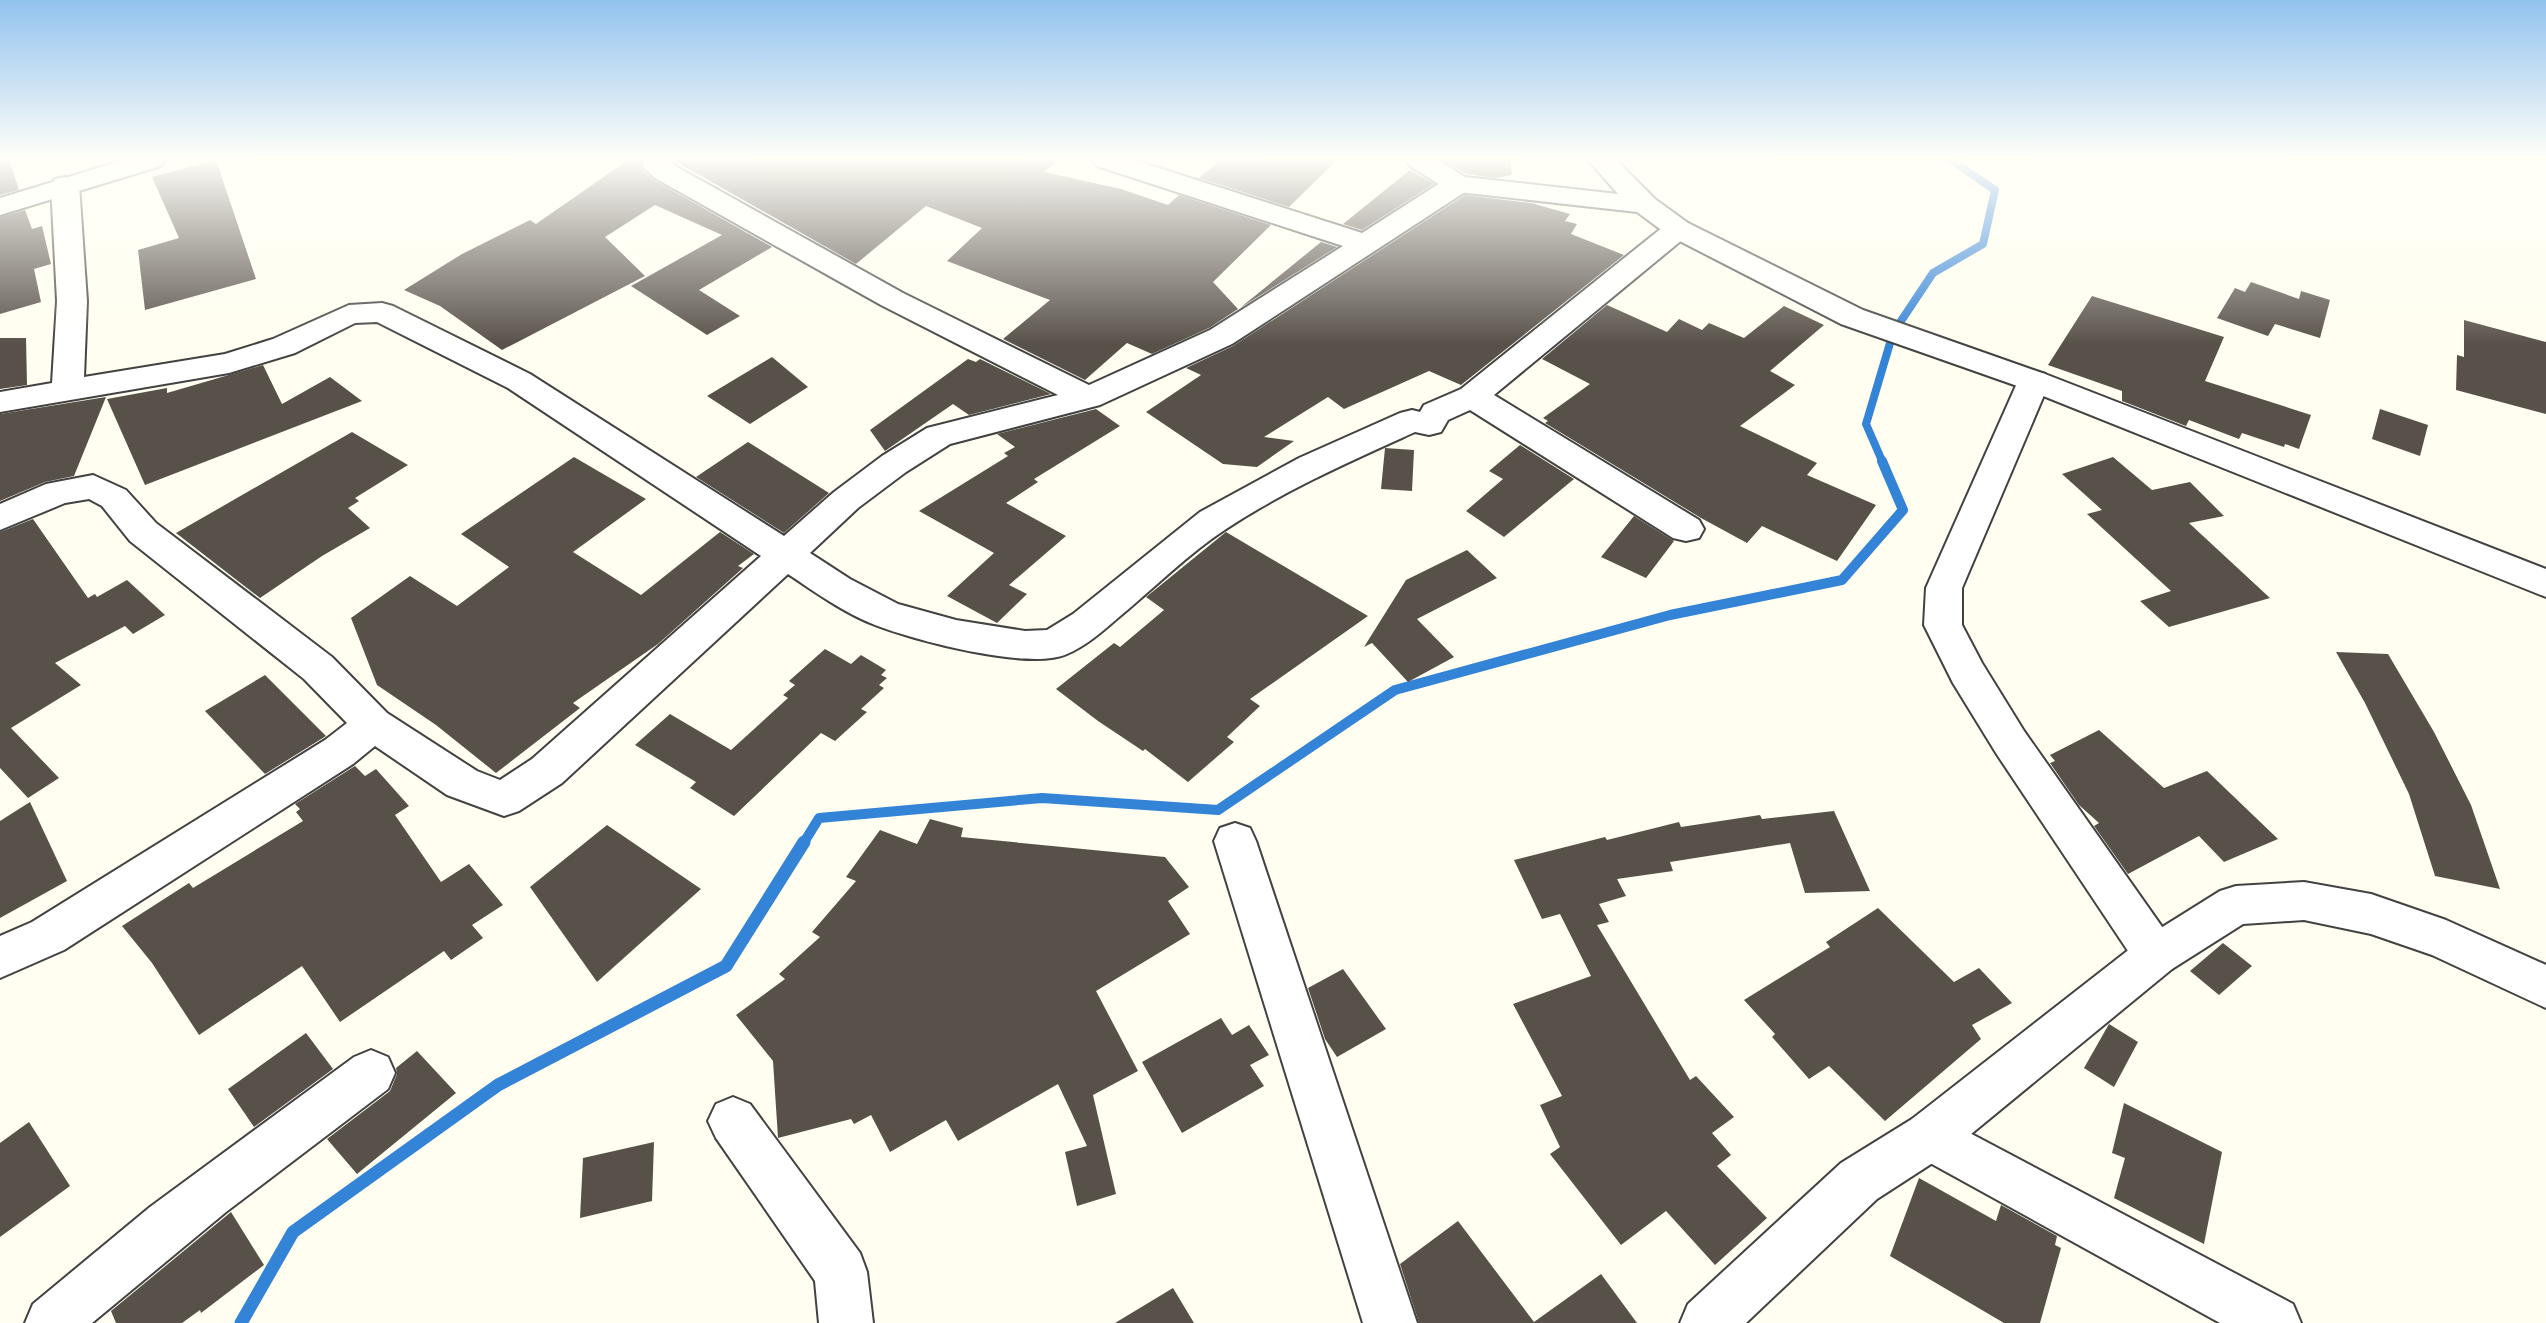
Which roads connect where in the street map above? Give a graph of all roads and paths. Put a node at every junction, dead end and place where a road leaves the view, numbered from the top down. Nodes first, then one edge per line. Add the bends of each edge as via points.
1 (67, 222) edge
2 (754, 222) edge
3 (1298, 222) edge
4 (1398, 222) edge
5 (1668, 222) edge
6 (1678, 229) junction
7 (1364, 243) junction
8 (2035, 381) junction
9 (68, 388) junction
10 (1472, 396) junction
11 (1089, 398) junction
12 (0, 402) edge
13 (0, 518) edge
14 (1686, 529) dead end
15 (786, 555) junction
16 (2546, 584) edge
17 (373, 724) junction
18 (1235, 841) dead end
19 (2156, 956) junction
20 (0, 958) edge
21 (2546, 986) edge
22 (371, 1073) dead end
23 (733, 1121) dead end
24 (1930, 1136) junction
25 (52, 1323) edge
26 (846, 1323) edge
27 (1390, 1323) edge
28 (1707, 1323) edge
29 (2274, 1323) edge

1 - 9 street via 72,301
2 - 11 street via 892,299
3 - 7 street
4 - 7 street
5 - 6 street
6 - 8 street via 1852,317
6 - 10 street
7 - 11 street via 1221,337
8 - 16 street
8 - 19 street via 1944,588 1943,625 2010,742
9 - 12 street
9 - 15 street via 229,363 284,345 349,314 382,312 519,381
10 - 14 street
10 - 15 street via 1436,413 1429,424 1412,421 1311,466 1212,521 1086,624 1054,644 1025,646 887,615
11 - 15 street via 939,436 846,500
13 - 17 street via 58,492 93,487 114,498 143,532 318,668
15 - 17 street via 567,754 504,799 462,783
17 - 20 street via 339,752 48,936
18 - 27 street
19 - 21 street via 2236,905 2304,901 2371,914 2446,940
19 - 24 street
22 - 25 street via 117,1264
23 - 26 street via 841,1272
24 - 28 street via 1858,1181
24 - 29 street

